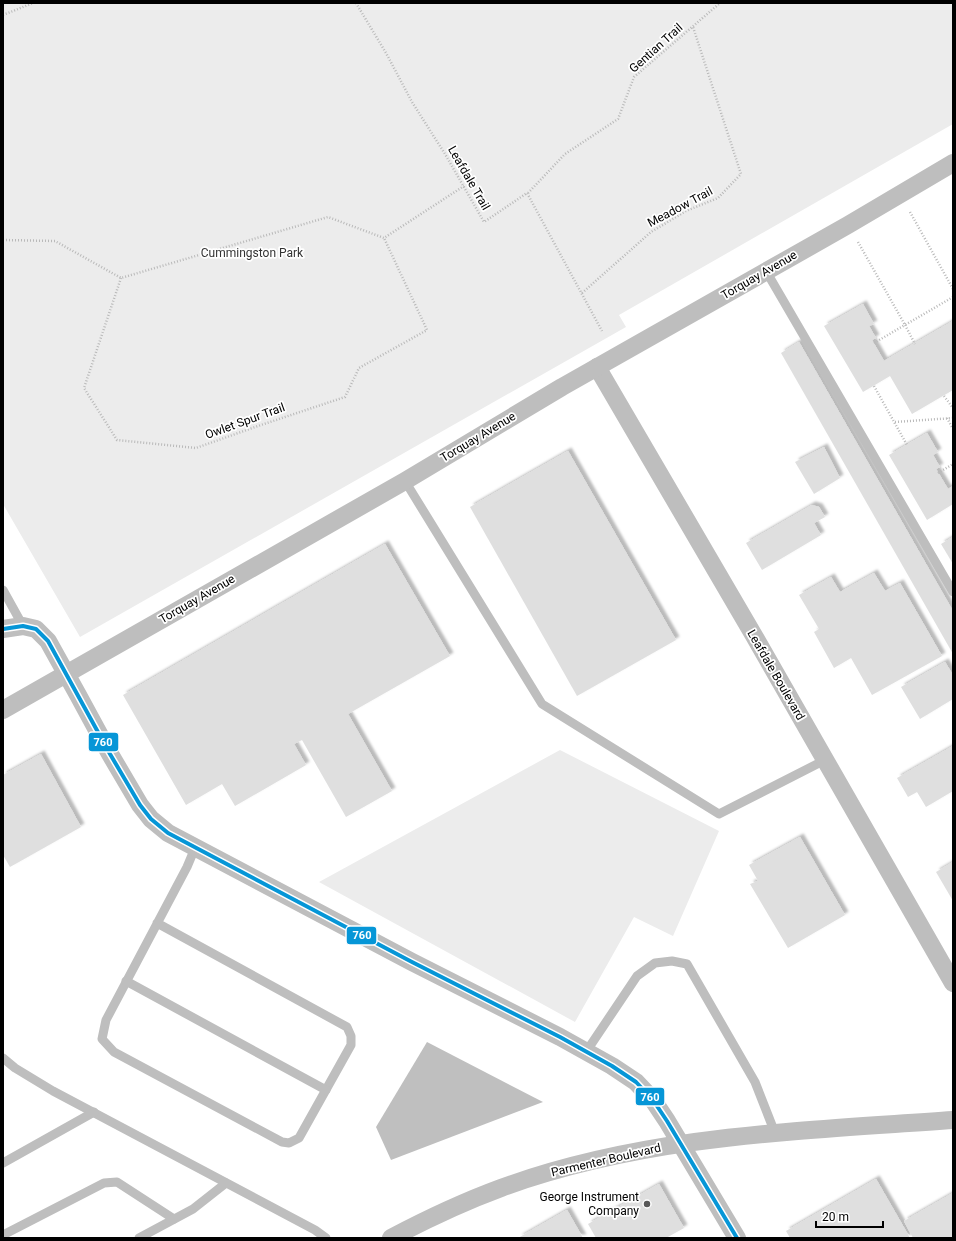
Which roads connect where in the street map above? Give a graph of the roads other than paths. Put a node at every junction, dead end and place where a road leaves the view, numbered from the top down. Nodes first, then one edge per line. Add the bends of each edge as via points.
1 (953, 163) edge
2 (766, 271) junction
3 (597, 367) junction
4 (405, 481) junction
5 (3, 590) edge
6 (953, 592) edge
7 (23, 626) junction
8 (3, 629) edge
9 (66, 674) junction
10 (3, 710) edge
11 (825, 760) junction
12 (195, 848) junction
13 (157, 923) junction
14 (126, 981) junction
15 (953, 983) edge
16 (586, 1052) junction
17 (3, 1058) edge
18 (326, 1090) junction
19 (94, 1112) junction
20 (953, 1120) edge
21 (775, 1133) junction
22 (681, 1144) junction
23 (3, 1163) edge
24 (226, 1183) junction
25 (174, 1219) junction
26 (3, 1235) edge
27 (139, 1238) edge
28 (326, 1238) edge
29 (391, 1238) edge
30 (737, 1238) edge

1 - 2 street, Torquay Avenue
2 - 3 street, Torquay Avenue
2 - 6 lane
3 - 4 street, Torquay Avenue
3 - 11 street, Leafdale Boulevard
4 - 9 street, Torquay Avenue
4 - 11 lane via 542,704 719,814
5 - 7 lane
7 - 8 street
7 - 9 street via 36,629 48,641
9 - 10 street, Torquay Avenue
9 - 12 street via 140,805 151,819 168,833
11 - 15 street, Leafdale Boulevard
12 - 13 lane
12 - 16 street
13 - 14 lane
13 - 18 lane via 347,1027 351,1045
14 - 18 lane
14 - 18 lane via 106,1020 102,1039 114,1052 282,1142 289,1143 299,1138
16 - 21 lane via 637,976 655,963 672,961 687,964 754,1082
16 - 22 street via 636,1082 654,1100
17 - 19 lane via 15,1068
19 - 23 lane
19 - 24 lane
20 - 21 street, Parmenter Boulevard
21 - 22 street, Parmenter Boulevard
22 - 29 street, Parmenter Boulevard via 578,1164 508,1185 464,1202
22 - 30 street
24 - 25 lane via 193,1209
24 - 28 lane
25 - 26 lane via 117,1182 104,1183
25 - 27 lane

